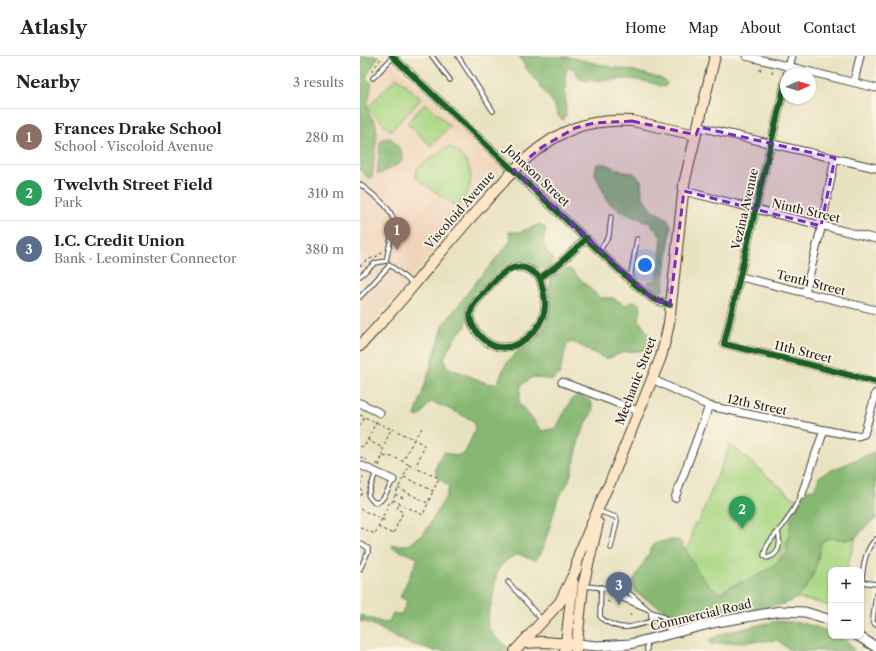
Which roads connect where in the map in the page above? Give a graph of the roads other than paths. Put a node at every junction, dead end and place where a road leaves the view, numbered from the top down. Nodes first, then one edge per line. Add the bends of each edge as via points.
1 (393, 56) edge
2 (432, 56) edge
3 (458, 56) edge
4 (716, 56) edge
5 (746, 56) edge
6 (792, 56) edge
7 (860, 56) edge
8 (789, 66) junction
9 (373, 76) road end
10 (450, 80) dead end
11 (854, 82) junction
12 (876, 88) edge
13 (780, 104) edge
14 (493, 111) dead end
15 (698, 131) junction
16 (771, 144) junction
17 (835, 158) junction
18 (876, 168) edge
19 (514, 170) junction
20 (360, 184) edge
21 (684, 191) junction
22 (756, 210) junction
23 (611, 217) dead end
24 (821, 226) junction
25 (587, 238) junction
26 (637, 239) dead end
27 (876, 239) edge
28 (600, 250) junction
29 (386, 261) junction
30 (390, 265) junction
31 (360, 276) edge
32 (741, 277) junction
33 (540, 278) junction
34 (630, 279) junction
35 (414, 285) junction
36 (806, 293) junction
37 (360, 297) edge
38 (670, 305) junction
39 (876, 310) edge
40 (724, 344) joint
41 (360, 346) edge
42 (652, 379) junction
43 (562, 382) dead end
44 (876, 382) edge
45 (876, 393) edge
46 (360, 403) edge
47 (709, 406) junction
48 (638, 411) junction
49 (379, 416) road end
50 (824, 430) junction
51 (361, 469) edge
52 (376, 472) junction
53 (393, 480) joint
54 (802, 494) joint
55 (675, 498) dead end
56 (600, 511) junction
57 (778, 532) junction
58 (876, 539) edge
59 (360, 543) edge
60 (610, 548) dead end
61 (864, 568) edge
62 (360, 569) edge
63 (576, 569) junction
64 (508, 582) dead end
65 (864, 584) edge
66 (876, 584) edge
67 (583, 586) junction
68 (601, 587) junction
69 (607, 588) junction
70 (876, 594) edge
71 (651, 612) junction
72 (828, 619) edge
73 (543, 621) junction
74 (876, 625) edge
75 (677, 632) junction
76 (863, 639) edge
77 (647, 640) junction
78 (518, 647) edge
79 (565, 647) edge
80 (576, 647) edge
81 (876, 647) edge
82 (647, 651) edge

1 - 9 lane
1 - 19 street, Johnson Street
2 - 10 lane
3 - 14 lane
4 - 15 main road, Mechanic Street
5 - 8 street
6 - 8 street
7 - 11 street
8 - 11 street
11 - 12 street
13 - 16 street, Vezina Avenue
15 - 16 street
15 - 19 main road, Viscoloid Avenue via 632,121 594,123 556,137
15 - 21 main road, Mechanic Street
16 - 17 street
16 - 22 street, Vezina Avenue
17 - 18 street
17 - 24 street
19 - 25 street, Johnson Street
19 - 35 main road, Viscoloid Avenue
20 - 29 lane via 387,207 394,218
21 - 22 street, Ninth Street
21 - 38 main road, Mechanic Street
22 - 24 street, Ninth Street
22 - 32 street, Vezina Avenue
23 - 28 lane via 609,236
24 - 27 street, Ninth Street
24 - 36 street
25 - 28 street, Johnson Street
25 - 33 street
26 - 34 lane
28 - 34 street, Johnson Street
29 - 30 lane
29 - 31 lane via 375,263
30 - 35 lane
30 - 37 lane
32 - 36 street, Tenth Street
32 - 40 street, Vezina Avenue
33 - 33 street via 527,268 510,268 493,282 472,306 472,323 490,344 506,347 515,345 530,336 537,327 545,309
34 - 38 street, Johnson Street via 653,299
35 - 41 main road, Viscoloid Avenue
36 - 39 street, Tenth Street
38 - 42 main road, Mechanic Street via 665,342
40 - 44 street, 11th Street
42 - 47 street, 12th Street
42 - 48 main road, Mechanic Street
43 - 48 street
45 - 50 street, 12th Street via 863,435
46 - 49 street
47 - 50 street, 12th Street
47 - 55 street
48 - 56 main road, Mechanic Street
50 - 54 street
51 - 52 street
52 - 53 street
52 - 53 lane via 368,495 374,502 383,500
54 - 57 lane
56 - 60 lane via 617,520
56 - 63 main road via 580,554
56 - 67 main road
57 - 57 lane via 767,544 764,556 767,558 779,548
58 - 61 lane via 867,553
59 - 62 lane via 368,548
63 - 73 main road via 560,602
63 - 79 main road
64 - 73 lane
65 - 66 lane
67 - 68 lane
67 - 80 main road
68 - 69 lane
68 - 71 lane via 602,620 622,628 649,622
69 - 71 lane
69 - 71 lane via 620,587
70 - 74 lane via 873,619
71 - 75 lane via 658,620
71 - 75 lane via 670,621
72 - 75 street, Commercial Road via 805,612 781,611
73 - 78 main road
75 - 77 street, Commercial Road
76 - 81 street
77 - 80 street, Commercial Road via 630,644
77 - 82 lane
78 - 79 main road via 544,642
79 - 80 main road

